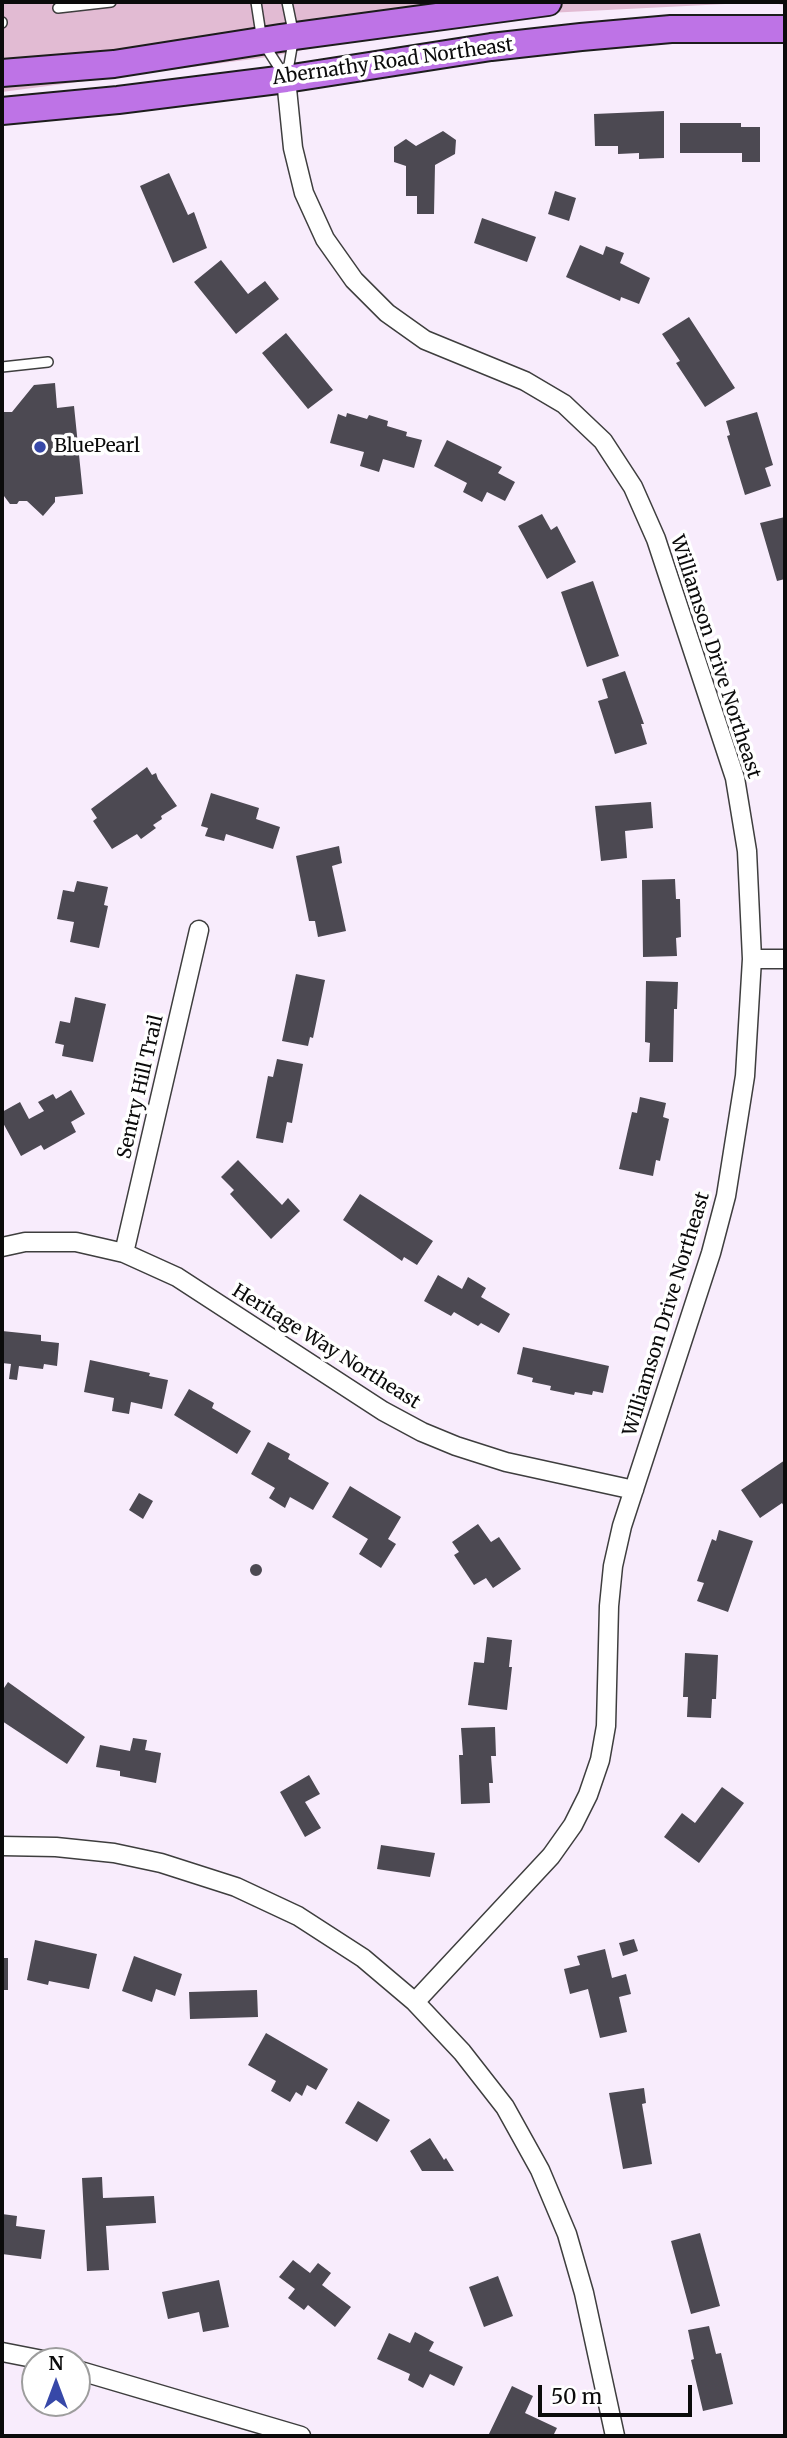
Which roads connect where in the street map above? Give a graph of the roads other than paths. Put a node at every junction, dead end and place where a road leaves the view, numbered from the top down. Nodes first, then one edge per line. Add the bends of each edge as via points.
1 (111, 2) edge
2 (256, 2) edge
3 (287, 2) edge
4 (548, 2) edge
5 (58, 8) dead end
6 (785, 29) edge
7 (294, 36) junction
8 (262, 41) junction
9 (2, 73) edge
10 (286, 79) junction
11 (2, 111) edge
12 (48, 362) dead end
13 (2, 367) edge
14 (199, 930) dead end
15 (752, 959) junction
16 (785, 959) edge
17 (2, 1247) edge
18 (124, 1253) junction
19 (634, 1490) junction
20 (2, 1846) edge
21 (415, 2002) junction
22 (2, 2352) edge
23 (21, 2356) edge
24 (91, 2374) edge
25 (301, 2436) edge
26 (615, 2436) edge

1 - 5 lane
2 - 8 lane
3 - 7 lane
4 - 7 main road, Abernathy Road Northeast
6 - 10 main road, Abernathy Road Northeast via 671,29 592,36
7 - 8 main road, Abernathy Road Northeast
7 - 10 lane
8 - 9 main road, Abernathy Road Northeast via 114,64
8 - 10 lane
10 - 11 main road, Abernathy Road Northeast
10 - 15 street, Williamson Drive Northeast via 293,148 304,192 325,239 354,280 387,313 425,340 525,381 564,404 603,441 633,487 656,539 735,778 747,851
12 - 13 lane
14 - 18 street, Sentry Hill Trail
15 - 16 street
15 - 19 street, Williamson Drive Northeast via 745,1076 726,1196
17 - 18 street, Heritage Way Northeast via 76,1242
18 - 19 street, Heritage Way Northeast via 177,1277 422,1432 506,1462
19 - 21 street, Williamson Drive Northeast via 613,1566 606,1726 588,1795 551,1856
20 - 21 street via 114,1853 236,1887 298,1916 363,1958
21 - 26 street via 505,2107 540,2170 567,2234 584,2293
22 - 23 street
24 - 25 street

